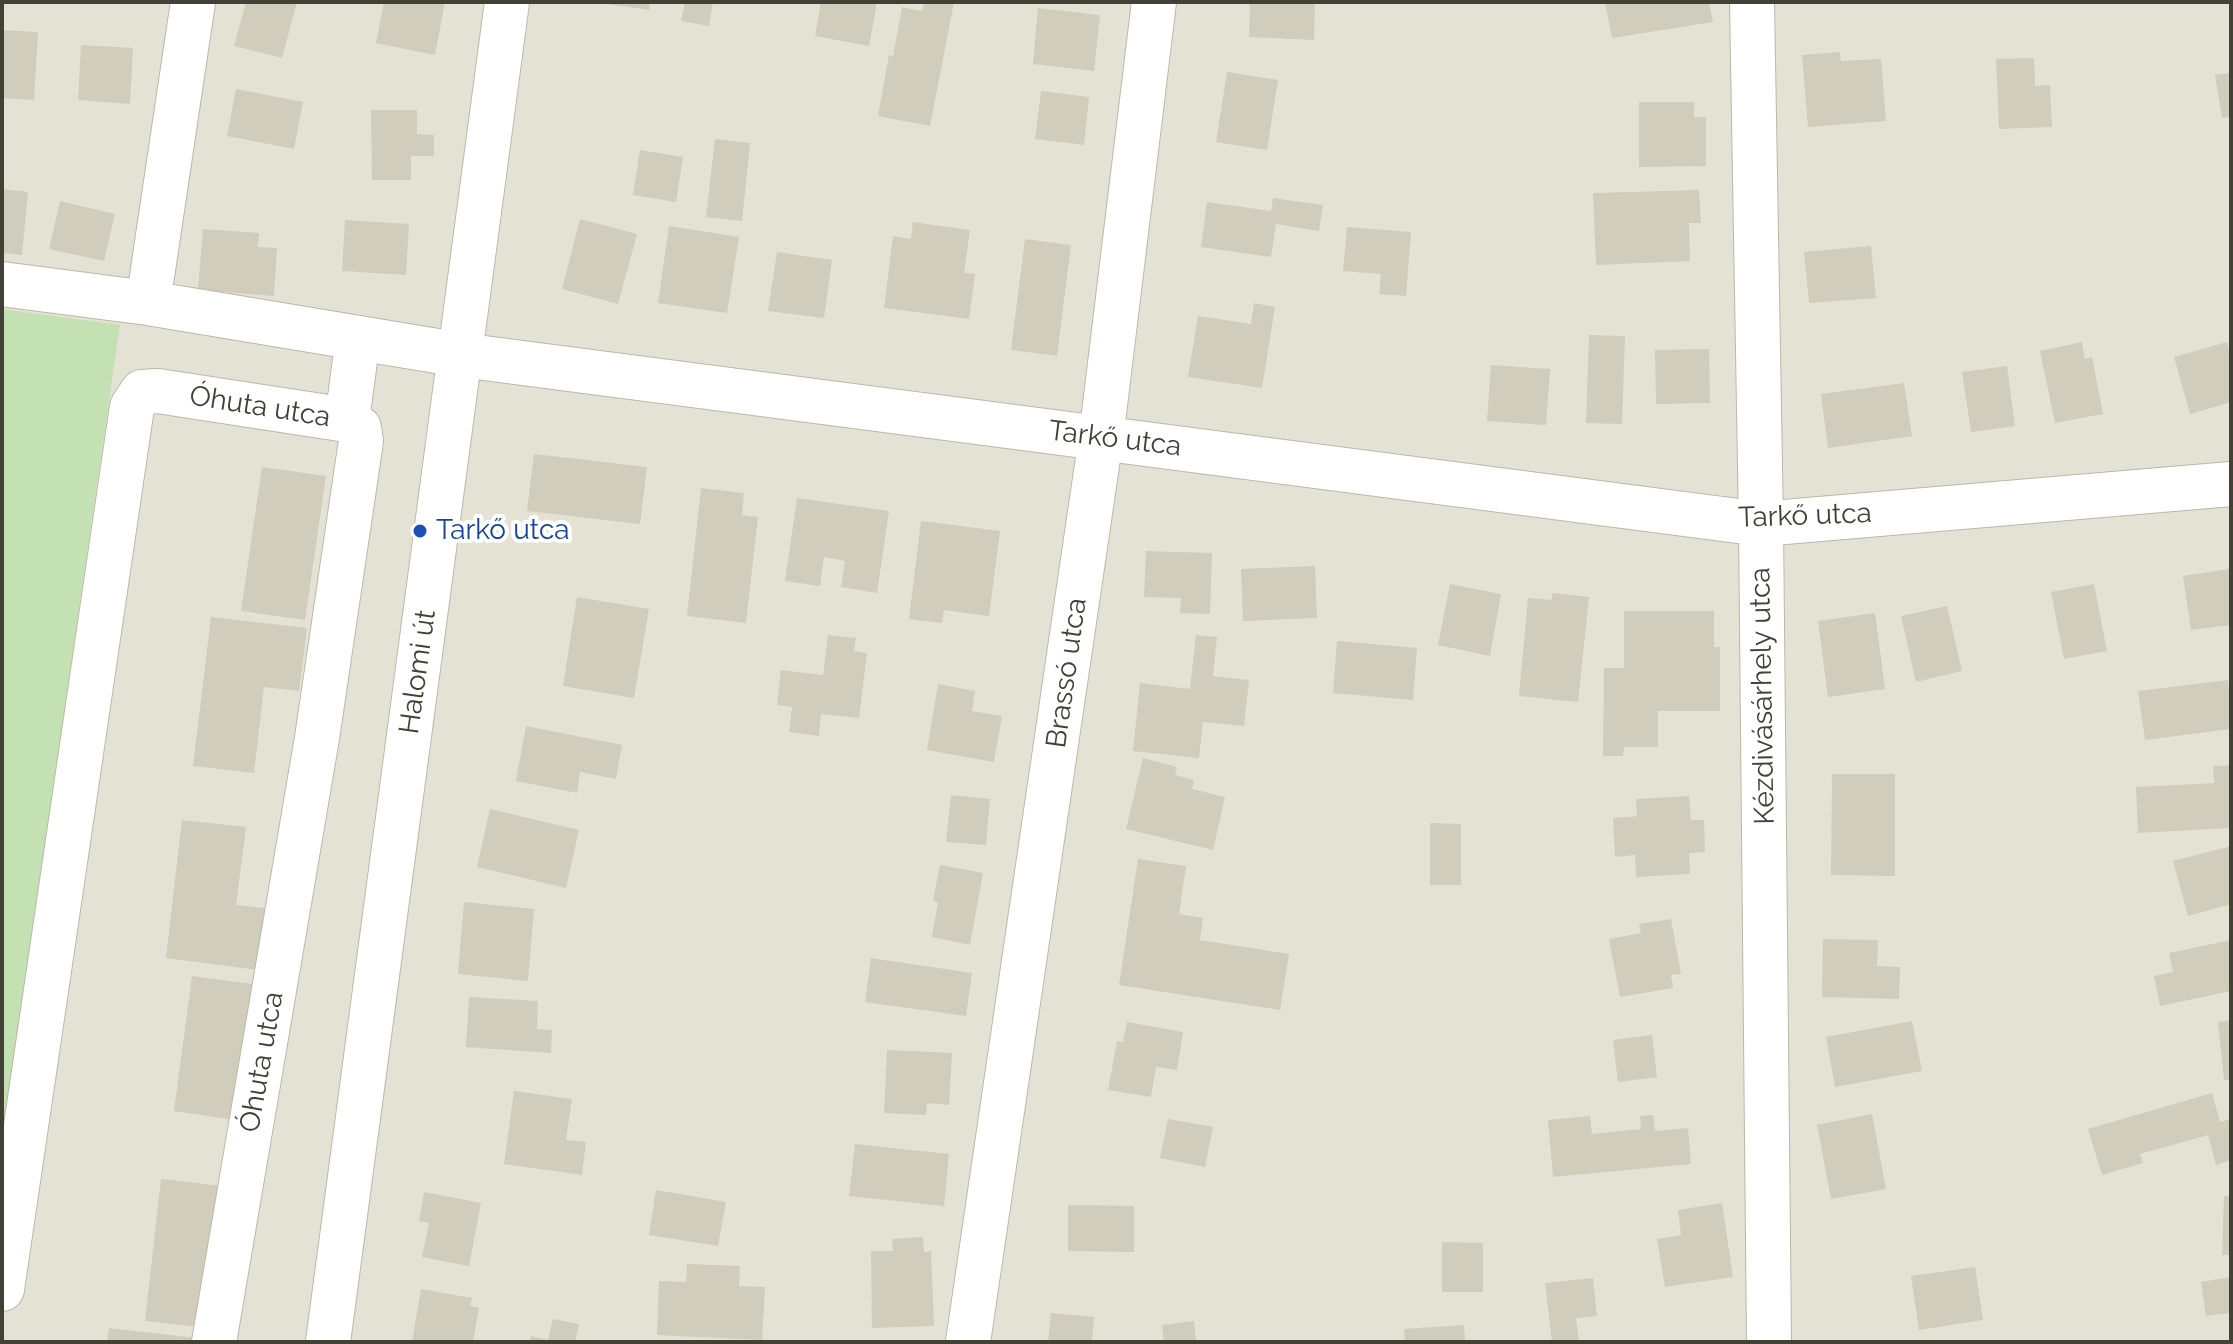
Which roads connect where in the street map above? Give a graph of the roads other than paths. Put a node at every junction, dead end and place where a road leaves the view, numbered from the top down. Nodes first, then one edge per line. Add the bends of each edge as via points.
1 (193, 2) edge
2 (507, 2) edge
3 (1154, 2) edge
4 (1752, 2) edge
5 (2, 284) edge
6 (148, 303) junction
7 (358, 338) junction
8 (461, 355) junction
9 (347, 420) junction
10 (1101, 438) junction
11 (2231, 484) edge
12 (1761, 524) junction
13 (2, 1289) edge
14 (214, 1342) edge
15 (328, 1342) edge
16 (968, 1342) edge
17 (1769, 1342) edge

1 - 6 street
2 - 8 street, Halomi út
3 - 10 street, Brassó utca
4 - 12 street, Kézdivásárhely utca
5 - 6 street, Tarkő utca
6 - 7 street, Tarkő utca
7 - 8 street, Tarkő utca
7 - 9 street
8 - 10 street, Tarkő utca
8 - 15 street, Halomi út
9 - 13 street, Óhuta utca via 158,391 142,392 132,407
9 - 14 street, Óhuta utca via 359,428 361,441 317,738
10 - 12 street, Tarkő utca
10 - 16 street, Brassó utca
11 - 12 street, Tarkő utca
12 - 17 street, Kézdivásárhely utca

